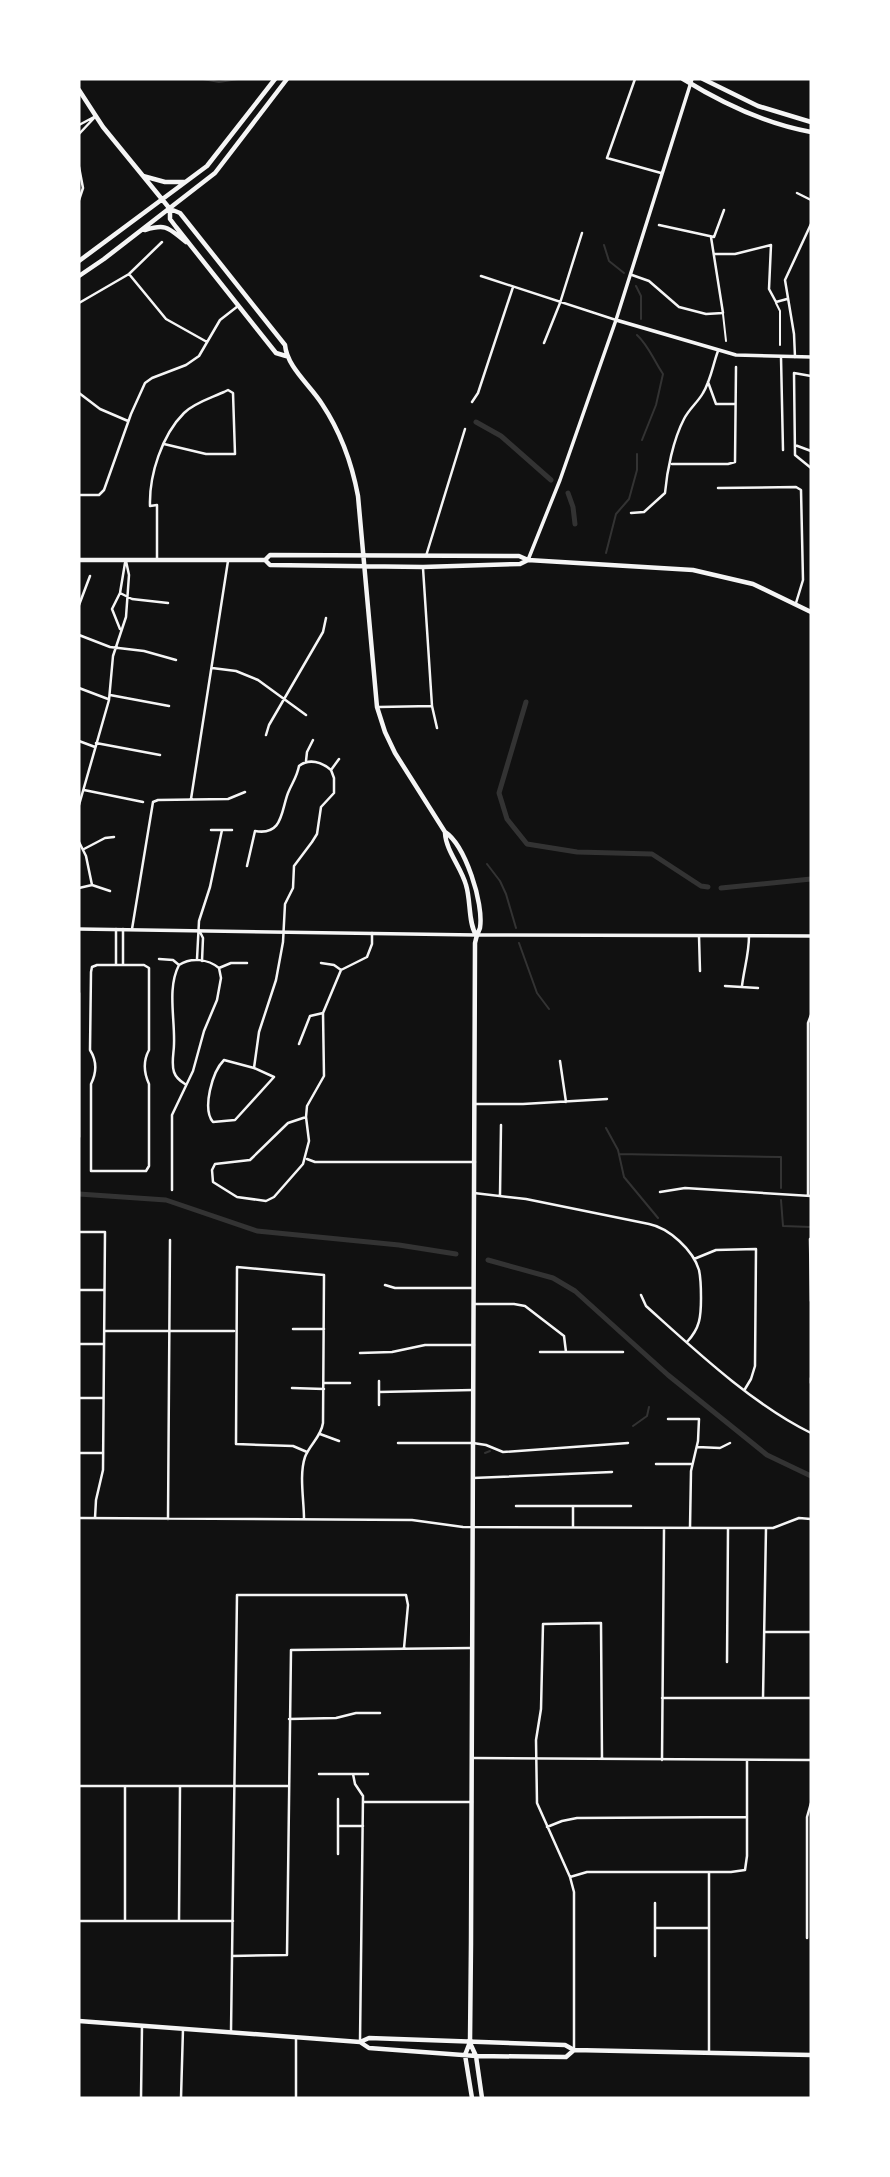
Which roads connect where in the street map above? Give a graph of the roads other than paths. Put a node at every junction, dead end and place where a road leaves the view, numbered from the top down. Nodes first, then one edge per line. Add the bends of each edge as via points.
1 (275, 79) edge
2 (287, 79) edge
3 (635, 79) edge
4 (682, 79) edge
5 (703, 79) edge
6 (691, 81) edge
7 (79, 90) edge
8 (95, 117) junction
9 (811, 121) edge
10 (79, 125) edge
11 (811, 132) edge
12 (79, 134) edge
13 (79, 167) edge
14 (661, 173) junction
15 (143, 176) junction
16 (186, 182) junction
17 (797, 193) dead end
18 (79, 200) edge
19 (162, 200) junction
20 (811, 200) edge
21 (170, 209) junction
22 (724, 210) dead end
23 (811, 224) edge
24 (659, 225) dead end
25 (140, 231) junction
26 (582, 233) dead end
27 (710, 237) junction
28 (162, 242) dead end
29 (191, 245) junction
30 (712, 254) junction
31 (79, 261) edge
32 (129, 274) junction
33 (79, 275) edge
34 (481, 275) dead end
35 (632, 275) junction
36 (513, 287) junction
37 (788, 299) junction
38 (776, 302) junction
39 (79, 303) edge
40 (560, 303) junction
41 (239, 306) junction
42 (723, 313) junction
43 (616, 320) junction
44 (726, 341) dead end
45 (207, 342) junction
46 (544, 343) dead end
47 (780, 345) dead end
48 (718, 351) junction
49 (286, 356) junction
50 (781, 357) junction
51 (794, 357) junction
52 (811, 357) edge
53 (736, 367) dead end
54 (811, 376) edge
55 (708, 382) junction
56 (79, 393) edge
57 (472, 402) dead end
58 (736, 404) junction
59 (128, 421) junction
60 (466, 429) dead end
61 (164, 444) junction
62 (795, 445) junction
63 (783, 450) dead end
64 (811, 451) edge
65 (671, 464) junction
66 (811, 468) edge
67 (718, 488) dead end
68 (79, 495) edge
69 (631, 513) dead end
70 (364, 556) junction
71 (426, 556) junction
72 (79, 559) edge
73 (125, 560) junction
74 (157, 560) junction
75 (228, 560) junction
76 (265, 560) junction
77 (528, 560) junction
78 (365, 566) junction
79 (423, 567) junction
80 (90, 576) dead end
81 (120, 593) junction
82 (128, 597) junction
83 (168, 603) dead end
84 (796, 603) junction
85 (79, 605) edge
86 (811, 612) edge
87 (326, 618) dead end
88 (120, 629) junction
89 (79, 635) edge
90 (115, 647) junction
91 (176, 660) dead end
92 (212, 668) junction
93 (79, 688) edge
94 (109, 697) junction
95 (284, 700) junction
96 (169, 706) dead end
97 (432, 706) junction
98 (377, 707) junction
99 (306, 715) dead end
100 (437, 728) dead end
101 (266, 735) dead end
102 (313, 740) dead end
103 (79, 741) edge
104 (96, 745) junction
105 (160, 755) dead end
106 (340, 760) dead end
107 (306, 761) junction
108 (331, 769) junction
109 (245, 792) dead end
110 (82, 793) edge
111 (191, 799) junction
112 (143, 802) dead end
113 (79, 805) edge
114 (211, 830) dead end
115 (222, 830) junction
116 (232, 830) dead end
117 (114, 837) dead end
118 (79, 842) edge
119 (84, 849) junction
120 (247, 866) dead end
121 (92, 885) junction
122 (79, 888) edge
123 (110, 891) dead end
124 (79, 929) edge
125 (116, 929) junction
126 (123, 929) junction
127 (132, 929) junction
128 (199, 930) junction
129 (284, 931) junction
130 (372, 933) junction
131 (476, 935) junction
132 (699, 936) junction
133 (749, 936) junction
134 (811, 936) edge
135 (159, 960) dead end
136 (197, 961) junction
137 (202, 961) junction
138 (247, 963) dead end
139 (321, 963) dead end
140 (116, 965) junction
141 (123, 965) junction
142 (179, 965) junction
143 (219, 968) junction
144 (341, 970) junction
145 (700, 971) dead end
146 (725, 986) dead end
147 (742, 986) junction
148 (758, 988) dead end
149 (79, 993) edge
150 (79, 1005) edge
151 (323, 1013) junction
152 (811, 1015) edge
153 (299, 1044) dead end
154 (560, 1061) dead end
155 (254, 1068) junction
156 (186, 1084) junction
157 (607, 1099) dead end
158 (566, 1102) junction
159 (475, 1104) junction
160 (306, 1117) junction
161 (501, 1125) dead end
162 (79, 1137) edge
163 (306, 1158) junction
164 (474, 1162) junction
165 (172, 1190) dead end
166 (660, 1192) dead end
167 (474, 1193) junction
168 (500, 1195) junction
169 (810, 1196) edge
170 (79, 1232) edge
171 (810, 1239) edge
172 (170, 1240) dead end
173 (694, 1259) junction
174 (385, 1285) dead end
175 (474, 1288) junction
176 (79, 1290) edge
177 (104, 1290) junction
178 (641, 1295) dead end
179 (811, 1301) edge
180 (474, 1304) junction
181 (293, 1329) dead end
182 (324, 1329) junction
183 (104, 1331) junction
184 (170, 1331) junction
185 (235, 1331) junction
186 (687, 1342) junction
187 (79, 1344) edge
188 (104, 1344) junction
189 (474, 1345) junction
190 (540, 1352) dead end
191 (566, 1352) junction
192 (623, 1352) dead end
193 (360, 1353) dead end
194 (379, 1381) dead end
195 (324, 1383) junction
196 (350, 1383) dead end
197 (292, 1388) dead end
198 (744, 1388) junction
199 (324, 1389) junction
200 (474, 1390) junction
201 (379, 1392) junction
202 (79, 1398) edge
203 (104, 1398) junction
204 (379, 1405) dead end
205 (668, 1419) dead end
206 (811, 1433) edge
207 (320, 1434) junction
208 (339, 1441) dead end
209 (398, 1443) dead end
210 (473, 1443) junction
211 (628, 1443) dead end
212 (730, 1443) dead end
213 (697, 1447) junction
214 (307, 1452) junction
215 (79, 1453) edge
216 (103, 1453) junction
217 (656, 1464) dead end
218 (692, 1464) junction
219 (612, 1472) dead end
220 (473, 1478) junction
221 (516, 1506) dead end
222 (573, 1506) junction
223 (631, 1506) dead end
224 (79, 1518) edge
225 (95, 1518) junction
226 (168, 1519) junction
227 (811, 1519) edge
228 (304, 1520) junction
229 (473, 1527) junction
230 (573, 1527) junction
231 (664, 1528) junction
232 (690, 1528) junction
233 (729, 1528) junction
234 (766, 1528) junction
235 (765, 1632) junction
236 (811, 1632) edge
237 (404, 1648) junction
238 (472, 1648) junction
239 (727, 1662) dead end
240 (662, 1698) junction
241 (763, 1698) junction
242 (811, 1698) edge
243 (380, 1713) dead end
244 (289, 1719) junction
245 (472, 1758) junction
246 (536, 1758) junction
247 (602, 1759) junction
248 (662, 1760) junction
249 (747, 1760) junction
250 (811, 1760) edge
251 (318, 1774) dead end
252 (353, 1774) junction
253 (368, 1774) dead end
254 (79, 1786) edge
255 (125, 1786) junction
256 (180, 1786) junction
257 (234, 1786) junction
258 (289, 1786) junction
259 (338, 1799) dead end
260 (363, 1802) junction
261 (472, 1802) junction
262 (811, 1803) edge
263 (747, 1816) junction
264 (338, 1826) junction
265 (363, 1826) junction
266 (547, 1827) junction
267 (338, 1854) dead end
268 (709, 1872) junction
269 (570, 1877) junction
270 (655, 1903) dead end
271 (809, 1913) edge
272 (79, 1921) edge
273 (125, 1921) junction
274 (179, 1921) junction
275 (233, 1921) junction
276 (655, 1928) junction
277 (709, 1928) junction
278 (807, 1938) dead end
279 (232, 1956) junction
280 (655, 1956) dead end
281 (79, 2021) edge
282 (142, 2026) junction
283 (183, 2029) junction
284 (231, 2032) junction
285 (296, 2038) junction
286 (360, 2042) junction
287 (470, 2042) junction
288 (574, 2050) junction
289 (709, 2053) junction
290 (811, 2054) edge
291 (466, 2055) junction
292 (476, 2056) junction
293 (141, 2098) edge
294 (181, 2098) edge
295 (296, 2098) edge
296 (472, 2098) edge
297 (482, 2098) edge

1 - 16 main road via 214,159
2 - 21 main road via 215,173
3 - 14 street via 607,158
4 - 6 main road
5 - 9 main road via 758,106
6 - 11 main road via 755,116
6 - 14 street
7 - 8 main road
8 - 10 street
8 - 12 street
8 - 15 main road
13 - 18 street via 83,188
14 - 35 street
15 - 16 main road
15 - 19 main road
16 - 19 main road
17 - 20 street
19 - 21 main road
19 - 31 main road
21 - 25 main road
21 - 29 main road via 170,219
21 - 49 main road via 178,212 285,345
22 - 27 street via 717,234
23 - 37 street via 787,273
24 - 27 street
25 - 29 main road via 164,226
25 - 33 main road
26 - 40 street
27 - 30 street
28 - 32 street
29 - 41 main road
30 - 38 street via 771,245 769,289
30 - 42 street
32 - 39 street
32 - 45 street via 166,318
34 - 36 street
35 - 42 street via 649,281 680,307
35 - 43 street
36 - 40 street
36 - 57 street
37 - 38 street
37 - 51 street
38 - 47 lane
40 - 43 street
40 - 46 street
41 - 45 street via 220,320
41 - 49 main road via 276,353
42 - 44 lane
43 - 48 street
43 - 77 street
45 - 59 street via 193,361 145,383
48 - 50 street
48 - 55 street
49 - 70 main road via 323,404 349,459
50 - 51 street
50 - 63 street
51 - 52 street
53 - 58 street
54 - 62 street via 794,373
55 - 58 street via 716,404
55 - 65 street via 683,420
56 - 59 street
58 - 65 street via 735,462
59 - 68 street via 101,494
60 - 71 street
61 - 61 street via 206,454 234,454 233,393 228,390 186,411
61 - 74 street via 150,491 150,506 157,505
62 - 64 street
62 - 66 street via 798,459
65 - 69 street via 665,493 644,512
67 - 84 street via 802,490 803,580
70 - 71 main road
70 - 76 main road via 270,555
70 - 78 main road
71 - 77 main road via 519,556
72 - 73 main road
73 - 74 main road
73 - 81 street
73 - 82 street
74 - 75 main road
75 - 76 main road
75 - 92 street
76 - 78 main road via 270,565
77 - 79 main road via 520,565
77 - 84 main road via 693,570 753,584
78 - 79 main road
78 - 98 main road
79 - 97 street
80 - 85 street
81 - 82 street
81 - 88 street via 112,609
82 - 83 street
82 - 88 street
84 - 86 main road
87 - 95 street via 323,632
88 - 90 street
89 - 90 street
90 - 91 street
90 - 94 street
92 - 95 street via 258,680
92 - 111 street
93 - 94 street
94 - 96 street
94 - 104 street
95 - 99 street
95 - 101 street
97 - 98 street
97 - 100 street
98 - 131 main road via 395,753 444,832 453,837 473,881 480,929
102 - 107 street
103 - 104 street
104 - 105 street
104 - 110 street
106 - 108 street
107 - 108 street
107 - 120 street via 288,791 280,822 268,831 256,831
108 - 129 street via 334,793 321,807 317,834 294,866
109 - 111 street via 232,799
110 - 112 street
110 - 113 street
111 - 127 street via 153,802
114 - 115 street
115 - 116 street
115 - 128 street
117 - 119 street
118 - 119 street
119 - 121 street
121 - 122 street
121 - 123 street
124 - 125 street
125 - 126 street
125 - 140 street
126 - 127 street
126 - 141 street
127 - 128 street
128 - 129 street
128 - 136 street
128 - 137 street
129 - 130 street
129 - 155 street
130 - 131 street
130 - 144 street via 367,957
131 - 132 street
131 - 159 main road
132 - 133 street
132 - 145 street
133 - 134 street
133 - 147 street
135 - 142 street
136 - 137 street
136 - 142 street
137 - 143 street
138 - 143 street
139 - 144 street
140 - 141 street
140 - 141 street via 94,965 91,972 90,1050 95,1057 95,1075 91,1084 90,1171 146,1171 149,1166 149,1084 145,1076 149,977 146,965
142 - 156 street via 173,999 173,1065 175,1076
143 - 156 street via 217,1000
144 - 151 street
146 - 147 street
147 - 148 street
149 - 150 street
150 - 162 street
151 - 153 street via 310,1016
151 - 160 street via 324,1076 309,1100
152 - 169 street
154 - 158 street
155 - 155 street via 272,1075 273,1080 235,1120 211,1121 209,1096 222,1062
156 - 165 street via 172,1115
157 - 158 street
158 - 159 street
159 - 164 main road
160 - 163 street
160 - 163 street via 288,1123 250,1160 215,1164 213,1180 236,1197 266,1201
161 - 168 street
163 - 164 street
164 - 167 main road
166 - 169 street via 685,1188
167 - 168 street
167 - 175 main road
168 - 173 street via 656,1225
170 - 177 street via 105,1232
171 - 179 street
172 - 184 street
173 - 186 street via 701,1280 700,1321
173 - 198 street via 716,1250 756,1249 755,1366
174 - 175 street
175 - 180 main road
176 - 177 street
177 - 183 street
178 - 186 street via 646,1306
180 - 189 main road
180 - 191 street via 525,1306 564,1336
181 - 182 street
182 - 185 street via 324,1275 236,1266
182 - 195 street
183 - 184 street
183 - 188 street
184 - 185 street
184 - 226 street
185 - 214 street via 236,1444 293,1446
186 - 198 street
187 - 188 street
188 - 203 street
189 - 193 street
189 - 200 main road
190 - 191 street
191 - 192 street
194 - 201 street
195 - 196 street
195 - 199 street
197 - 199 street
198 - 206 street
199 - 207 street
200 - 201 street
200 - 210 main road
201 - 204 street
202 - 203 street
203 - 216 street
205 - 213 street via 699,1419
207 - 208 street
207 - 214 street
209 - 210 street
210 - 211 street via 503,1452
210 - 220 main road
212 - 213 street via 720,1448
213 - 218 street
214 - 228 street
215 - 216 street
216 - 225 street
217 - 218 street
218 - 232 street
219 - 220 street
220 - 229 main road
221 - 222 street
222 - 223 street
222 - 230 street
224 - 225 street
225 - 226 street
226 - 228 street
227 - 234 street
228 - 229 street via 412,1520
229 - 230 street
229 - 238 main road
230 - 231 street
231 - 232 street
231 - 240 street
232 - 233 street
233 - 234 street
233 - 239 street
234 - 235 street
235 - 236 street
235 - 241 street
237 - 238 street
237 - 244 street via 291,1650
237 - 257 street via 406,1595 237,1595
238 - 245 main road
240 - 241 street
240 - 248 street
241 - 242 street
243 - 244 street
244 - 258 street
245 - 246 street
245 - 261 main road
246 - 247 street
246 - 247 street via 543,1624 601,1623
246 - 266 street via 537,1803
247 - 248 street
248 - 249 street
249 - 250 street
249 - 263 street
251 - 252 street
252 - 253 street
252 - 260 street
254 - 255 street
255 - 256 street
255 - 273 street
256 - 257 street
256 - 274 street
257 - 258 street
257 - 275 street
258 - 279 street via 287,1955
259 - 264 street
260 - 261 street
260 - 265 street
261 - 287 main road
262 - 271 street via 807,1817
263 - 266 street via 577,1818
263 - 268 street via 745,1870
264 - 265 street
264 - 267 street
265 - 286 street
266 - 269 street
268 - 269 street via 587,1872
268 - 277 street
269 - 288 street via 574,1892
270 - 276 street
271 - 278 street
272 - 273 street
273 - 274 street
274 - 275 street
275 - 279 street
276 - 277 street
276 - 280 street
277 - 289 street
279 - 284 street
281 - 282 main road
282 - 283 main road
282 - 293 street
283 - 284 main road
283 - 294 street
284 - 285 main road
285 - 286 main road
285 - 295 street
286 - 287 main road via 369,2038
286 - 291 main road via 369,2048
287 - 288 main road via 565,2045
287 - 291 main road
287 - 292 main road
288 - 289 main road
288 - 292 main road via 566,2057
289 - 290 main road
291 - 292 main road
291 - 296 main road
292 - 297 main road

